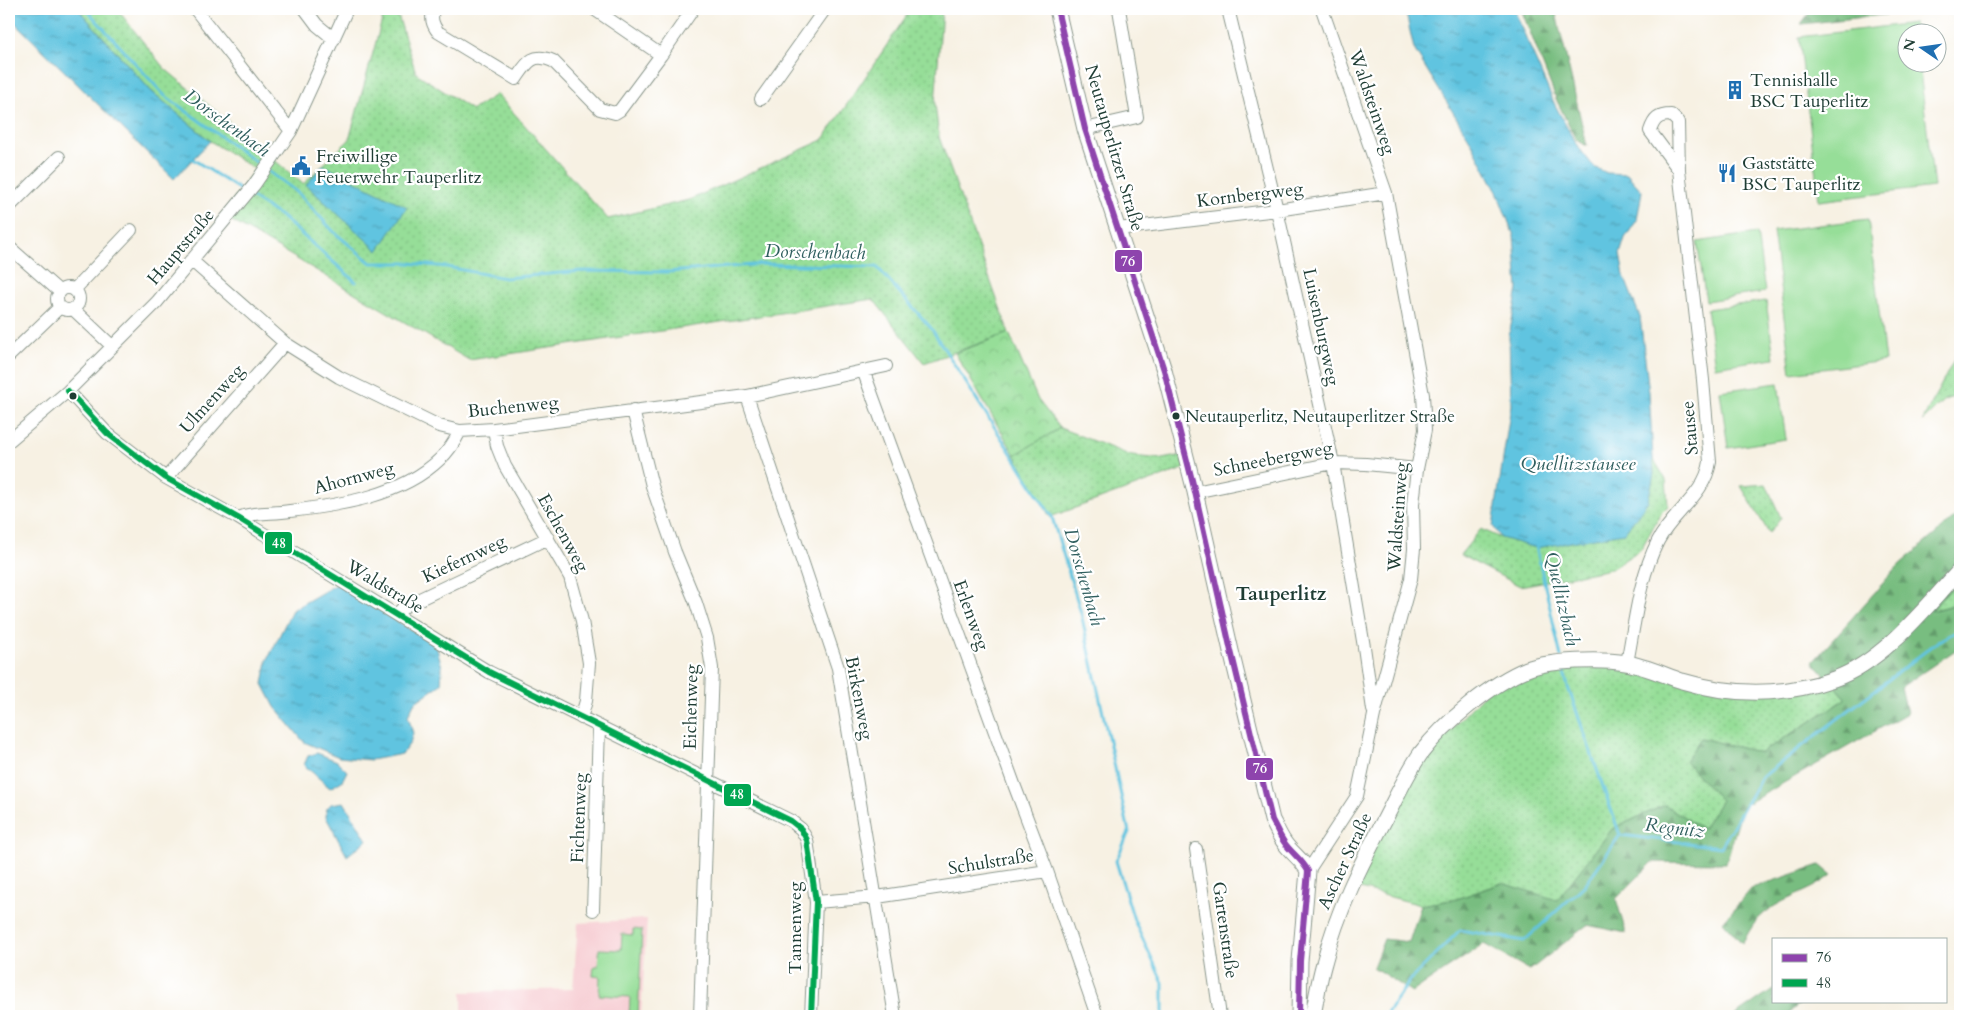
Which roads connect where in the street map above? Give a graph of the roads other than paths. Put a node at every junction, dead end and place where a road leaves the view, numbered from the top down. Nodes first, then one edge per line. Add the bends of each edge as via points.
1 (195, 9) edge
2 (306, 9) edge
3 (347, 9) edge
4 (433, 9) edge
5 (594, 9) edge
6 (693, 9) edge
7 (825, 9) edge
8 (1057, 9) edge
9 (1119, 9) edge
10 (1228, 9) edge
11 (1322, 9) edge
12 (334, 39) junction
13 (661, 55) junction
14 (761, 99) dead end
15 (1085, 129) junction
16 (291, 131) junction
17 (59, 157) dead end
18 (1679, 170) dead end
19 (1386, 193) junction
20 (9, 207) edge
21 (1277, 210) junction
22 (1118, 229) junction
23 (131, 230) dead end
24 (9, 247) edge
25 (192, 260) junction
26 (74, 290) junction
27 (60, 292) junction
28 (60, 307) junction
29 (76, 308) junction
30 (285, 343) junction
31 (114, 344) junction
32 (9, 356) edge
33 (886, 366) dead end
34 (863, 370) junction
35 (68, 391) junction
36 (747, 396) junction
37 (633, 410) junction
38 (494, 429) junction
39 (460, 431) junction
40 (9, 441) edge
41 (1333, 463) junction
42 (1417, 469) junction
43 (166, 478) junction
44 (1195, 492) junction
45 (238, 518) junction
46 (548, 538) junction
47 (1960, 570) edge
48 (397, 614) junction
49 (1627, 663) junction
50 (1374, 715) junction
51 (581, 718) junction
52 (599, 728) junction
53 (707, 779) junction
54 (1196, 849) dead end
55 (1047, 871) junction
56 (1308, 871) junction
57 (877, 896) junction
58 (816, 902) junction
59 (593, 910) dead end
60 (700, 1016) edge
61 (811, 1016) edge
62 (895, 1016) edge
63 (1097, 1016) edge
64 (1220, 1016) edge
65 (1300, 1016) edge
66 (1313, 1016) edge

1 - 16 street
2 - 12 street via 317,25
3 - 12 street, Hauptstraße
4 - 13 street via 431,17 438,32 516,79 531,60 546,58 554,61 600,109 614,113 620,110
5 - 13 street
6 - 13 street
7 - 14 street
8 - 15 street, Neutauperlitzer Straße
9 - 15 street via 1137,117
10 - 21 street, Luisenburgweg
11 - 19 street, Waldsteinweg
12 - 16 street, Hauptstraße
15 - 22 street, Neutauperlitzer Straße
16 - 25 street, Hauptstraße via 254,186
17 - 20 street
18 - 49 street, Stausee via 1710,462 1703,485 1659,539 1651,556
19 - 21 street, Kornbergweg
19 - 42 street, Waldsteinweg via 1423,395 1425,430
21 - 22 street, Kornbergweg
21 - 41 street, Luisenburgweg
22 - 44 street, Neutauperlitzer Straße via 1164,370
23 - 26 street
24 - 27 street
25 - 30 street, Buchenweg
25 - 31 street, Hauptstraße via 157,302
26 - 27 street via 67,288
26 - 29 street via 80,297
27 - 28 street via 57,300
28 - 29 street via 66,310
28 - 32 street
29 - 31 street
30 - 39 street, Buchenweg via 374,395 439,426
30 - 43 street, Ulmenweg
31 - 35 street, Hauptstraße
33 - 34 street, Buchenweg
34 - 36 street, Buchenweg
34 - 55 street, Erlenweg
35 - 40 street, Hauptstraße
35 - 43 street, Waldstraße via 107,433
36 - 37 street, Buchenweg
36 - 57 street, Birkenweg via 838,668
37 - 38 street, Buchenweg
37 - 53 street, Eichenweg via 652,486 707,638 712,668
38 - 39 street, Buchenweg
38 - 46 street, Eschenweg via 505,466
39 - 45 street, Ahornweg via 441,459 394,488 327,506 249,513
41 - 42 street, Schneebergweg
41 - 44 street, Schneebergweg
41 - 50 street, Luisenburgweg
42 - 50 street, Waldsteinweg via 1411,579
43 - 45 street, Waldstraße
44 - 56 street, Neutauperlitzer Straße via 1272,820 1284,842
45 - 48 street, Waldstraße
46 - 48 street, Kiefernweg via 405,606
46 - 51 street, Eschenweg via 570,577 582,622 589,663 586,701
47 - 49 street, Ascher Straße via 1900,634 1865,663 1836,678 1797,690 1761,693 1719,690
48 - 51 street, Waldstraße via 489,672
49 - 66 street, Ascher Straße via 1577,660 1528,668 1465,708 1439,733 1421,754 1404,783 1338,917
50 - 56 street, Waldsteinweg via 1357,796
51 - 52 street, Waldstraße
52 - 53 street, Waldstraße
52 - 59 street, Fichtenweg
53 - 58 street, Tannenweg via 801,829 807,840
53 - 60 street, Eichenweg
54 - 64 street, Gartenstraße
55 - 57 street, Schulstraße
55 - 63 street, Schulstraße
56 - 65 street via 1300,960
57 - 58 street, Schulstraße
57 - 62 street, Birkenweg
58 - 61 street, Tannenweg

